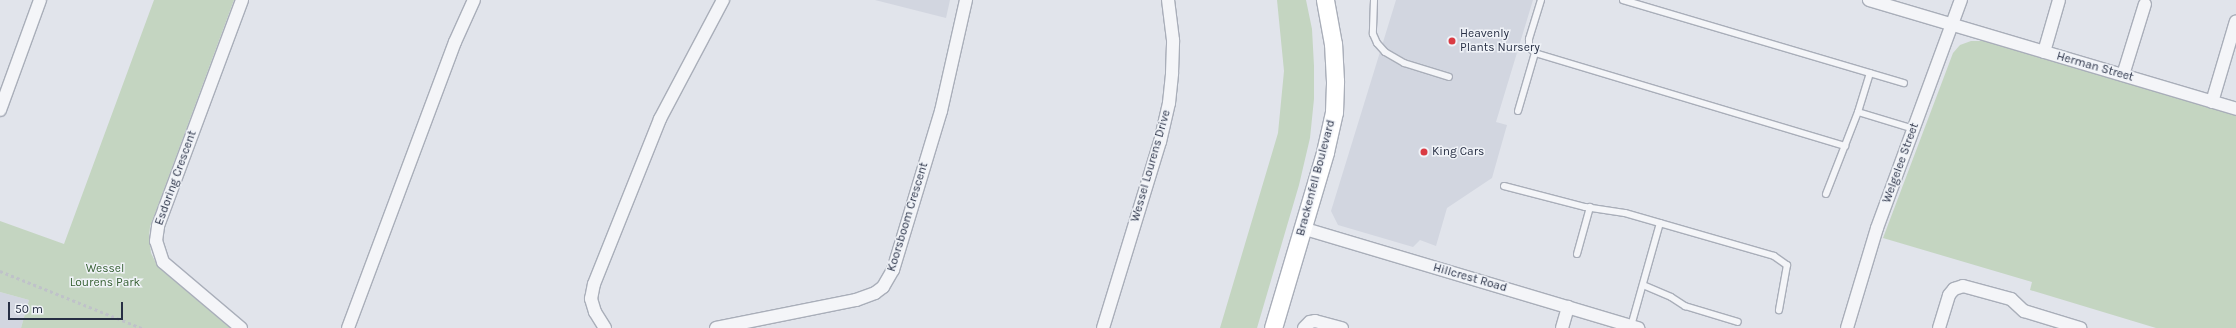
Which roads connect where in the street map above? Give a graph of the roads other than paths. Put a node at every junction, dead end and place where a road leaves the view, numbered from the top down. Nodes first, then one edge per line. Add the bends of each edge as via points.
1 (40, 0) edge
2 (242, 0) edge
3 (474, 0) edge
4 (723, 0) edge
5 (966, 0) edge
6 (1168, 0) edge
7 (1325, 0) edge
8 (1374, 0) edge
9 (1541, 0) edge
10 (1623, 0) edge
11 (1869, 0) edge
12 (1961, 0) edge
13 (2059, 0) edge
14 (2145, 4) dead end
15 (2236, 21) edge
16 (1953, 25) junction
17 (2044, 52) junction
18 (1535, 53) junction
19 (1870, 73) junction
20 (2124, 75) junction
21 (1449, 77) dead end
22 (1904, 83) dead end
23 (2212, 102) junction
24 (2236, 109) edge
25 (0, 110) edge
26 (1518, 111) dead end
27 (1858, 112) junction
28 (1914, 129) junction
29 (1845, 146) junction
30 (1504, 186) dead end
31 (1826, 194) dead end
32 (1590, 207) junction
33 (1660, 223) junction
34 (1302, 228) junction
35 (1577, 254) dead end
36 (1643, 285) junction
37 (1568, 307) junction
38 (1779, 310) dead end
39 (1738, 322) dead end
40 (1635, 327) edge
41 (240, 328) edge
42 (348, 328) edge
43 (604, 328) edge
44 (716, 328) edge
45 (1103, 328) edge
46 (1273, 328) edge
47 (1304, 328) edge
48 (1342, 328) edge
49 (1562, 328) edge
50 (1847, 328) edge
51 (1939, 328) edge
52 (2080, 328) edge

1 - 25 street
2 - 41 street, Esdoring Crescent via 158,226 156,242 164,262
3 - 42 street
4 - 43 street via 660,119 594,284 591,299
5 - 44 street, Koorsboom Crescent via 941,111 893,270 883,287 856,300
6 - 45 street, Wessel Lourens Drive via 1173,40 1169,103 1160,142
7 - 34 street, Brackenfell Boulevard via 1333,44 1334,112
8 - 21 lane via 1373,34 1385,52 1404,63
9 - 18 lane via 1529,39 1529,47
10 - 19 lane
11 - 16 street, Herman Street
12 - 16 street, Welgelee Street
13 - 17 street
14 - 20 street
15 - 23 street
16 - 17 street, Herman Street
16 - 28 street, Welgelee Street
17 - 20 street, Herman Street
18 - 26 lane
18 - 29 lane
19 - 22 lane
19 - 27 lane
20 - 23 street, Herman Street
23 - 24 street, Herman Street
27 - 28 lane
27 - 29 lane
28 - 50 street, Welgelee Street via 1877,228
29 - 31 lane
30 - 32 lane
32 - 33 lane via 1625,212
32 - 35 lane
33 - 36 lane
33 - 38 lane via 1774,256 1785,262 1787,273
34 - 37 street, Hillcrest Road
34 - 46 street, Brackenfell Boulevard
36 - 39 lane via 1671,297 1684,306
36 - 40 lane
37 - 40 street, Hillcrest Road
37 - 49 street
47 - 48 street via 1315,321
51 - 52 street via 1949,295 1954,289 1963,286 2011,299 2024,311

